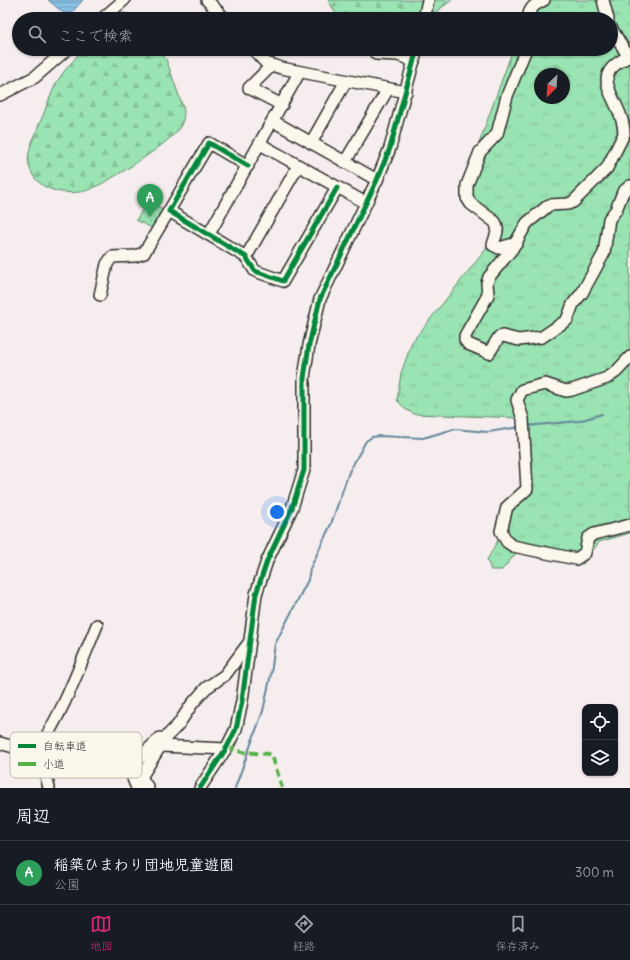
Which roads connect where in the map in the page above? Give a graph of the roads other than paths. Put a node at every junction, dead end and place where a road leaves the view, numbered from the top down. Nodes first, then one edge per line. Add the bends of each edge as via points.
1 (124, 0) edge
2 (207, 0) edge
3 (428, 0) edge
4 (544, 0) edge
5 (603, 0) edge
6 (110, 12) edge
7 (218, 12) edge
8 (425, 12) edge
9 (530, 12) edge
10 (606, 12) edge
11 (618, 40) edge
12 (59, 56) edge
13 (260, 56) edge
14 (401, 56) edge
15 (415, 56) edge
16 (523, 56) edge
17 (630, 56) edge
18 (414, 61) junction
19 (272, 65) junction
20 (299, 73) junction
21 (346, 81) junction
22 (388, 89) junction
23 (406, 92) junction
24 (0, 95) edge
25 (282, 105) junction
26 (273, 121) junction
27 (311, 143) junction
28 (260, 144) junction
29 (346, 162) junction
30 (248, 166) junction
31 (298, 166) junction
32 (377, 180) junction
33 (630, 186) edge
34 (336, 188) junction
35 (366, 203) junction
36 (169, 211) junction
37 (209, 234) junction
38 (516, 242) junction
39 (246, 256) junction
40 (100, 295) dead end
41 (630, 357) edge
42 (630, 526) edge
43 (97, 624) dead end
44 (249, 642) junction
45 (173, 731) junction
46 (51, 732) edge
47 (0, 743) edge
48 (10, 746) edge
49 (161, 746) junction
50 (226, 749) junction
51 (142, 758) edge
52 (142, 775) edge
53 (47, 778) edge
54 (133, 778) edge
55 (142, 778) edge
56 (49, 788) edge
57 (137, 788) edge
58 (148, 788) edge
59 (200, 788) edge

1 - 6 street
2 - 7 street
3 - 8 street
4 - 9 street via 531,8
5 - 10 street
11 - 17 street
12 - 24 street via 36,77
13 - 19 street
14 - 18 street
15 - 18 street
16 - 38 street via 507,96 497,134 480,152 474,163 466,192 471,204 498,226 493,244 499,248
17 - 38 street via 615,64 607,75 606,81 624,130 610,163 574,202 549,205 527,223
18 - 23 street
19 - 20 street
19 - 25 street via 249,88
20 - 21 street
20 - 25 street
21 - 22 street
21 - 27 street
22 - 23 street
22 - 29 street
23 - 32 street via 390,148
25 - 26 street
26 - 27 street
26 - 28 street
27 - 29 street
28 - 30 street
28 - 31 street
29 - 32 street
30 - 36 street via 209,143
30 - 37 street
31 - 34 street
31 - 39 street
32 - 35 street
33 - 38 street via 622,192 616,210 609,219 604,252 582,293 573,304 567,320 542,337 519,340 499,337 489,353 468,344 465,336 488,295 489,277
34 - 35 street
34 - 39 street via 283,281 255,271
35 - 44 street via 328,282 314,318 304,378 304,470 292,508 270,554 256,594
36 - 37 street
36 - 40 street via 144,253 112,257
37 - 39 street
41 - 42 street via 607,378 566,391 545,384 526,388 518,395 523,419 527,489 507,507 501,531 507,542 513,546 576,559 585,553 588,538 594,534
43 - 46 street via 63,709
44 - 45 street via 225,675 206,688
44 - 50 street via 239,718
45 - 49 street
45 - 51 street via 161,737
47 - 48 street
49 - 50 street
49 - 52 street
50 - 59 street
53 - 56 street
54 - 57 street
55 - 58 street

